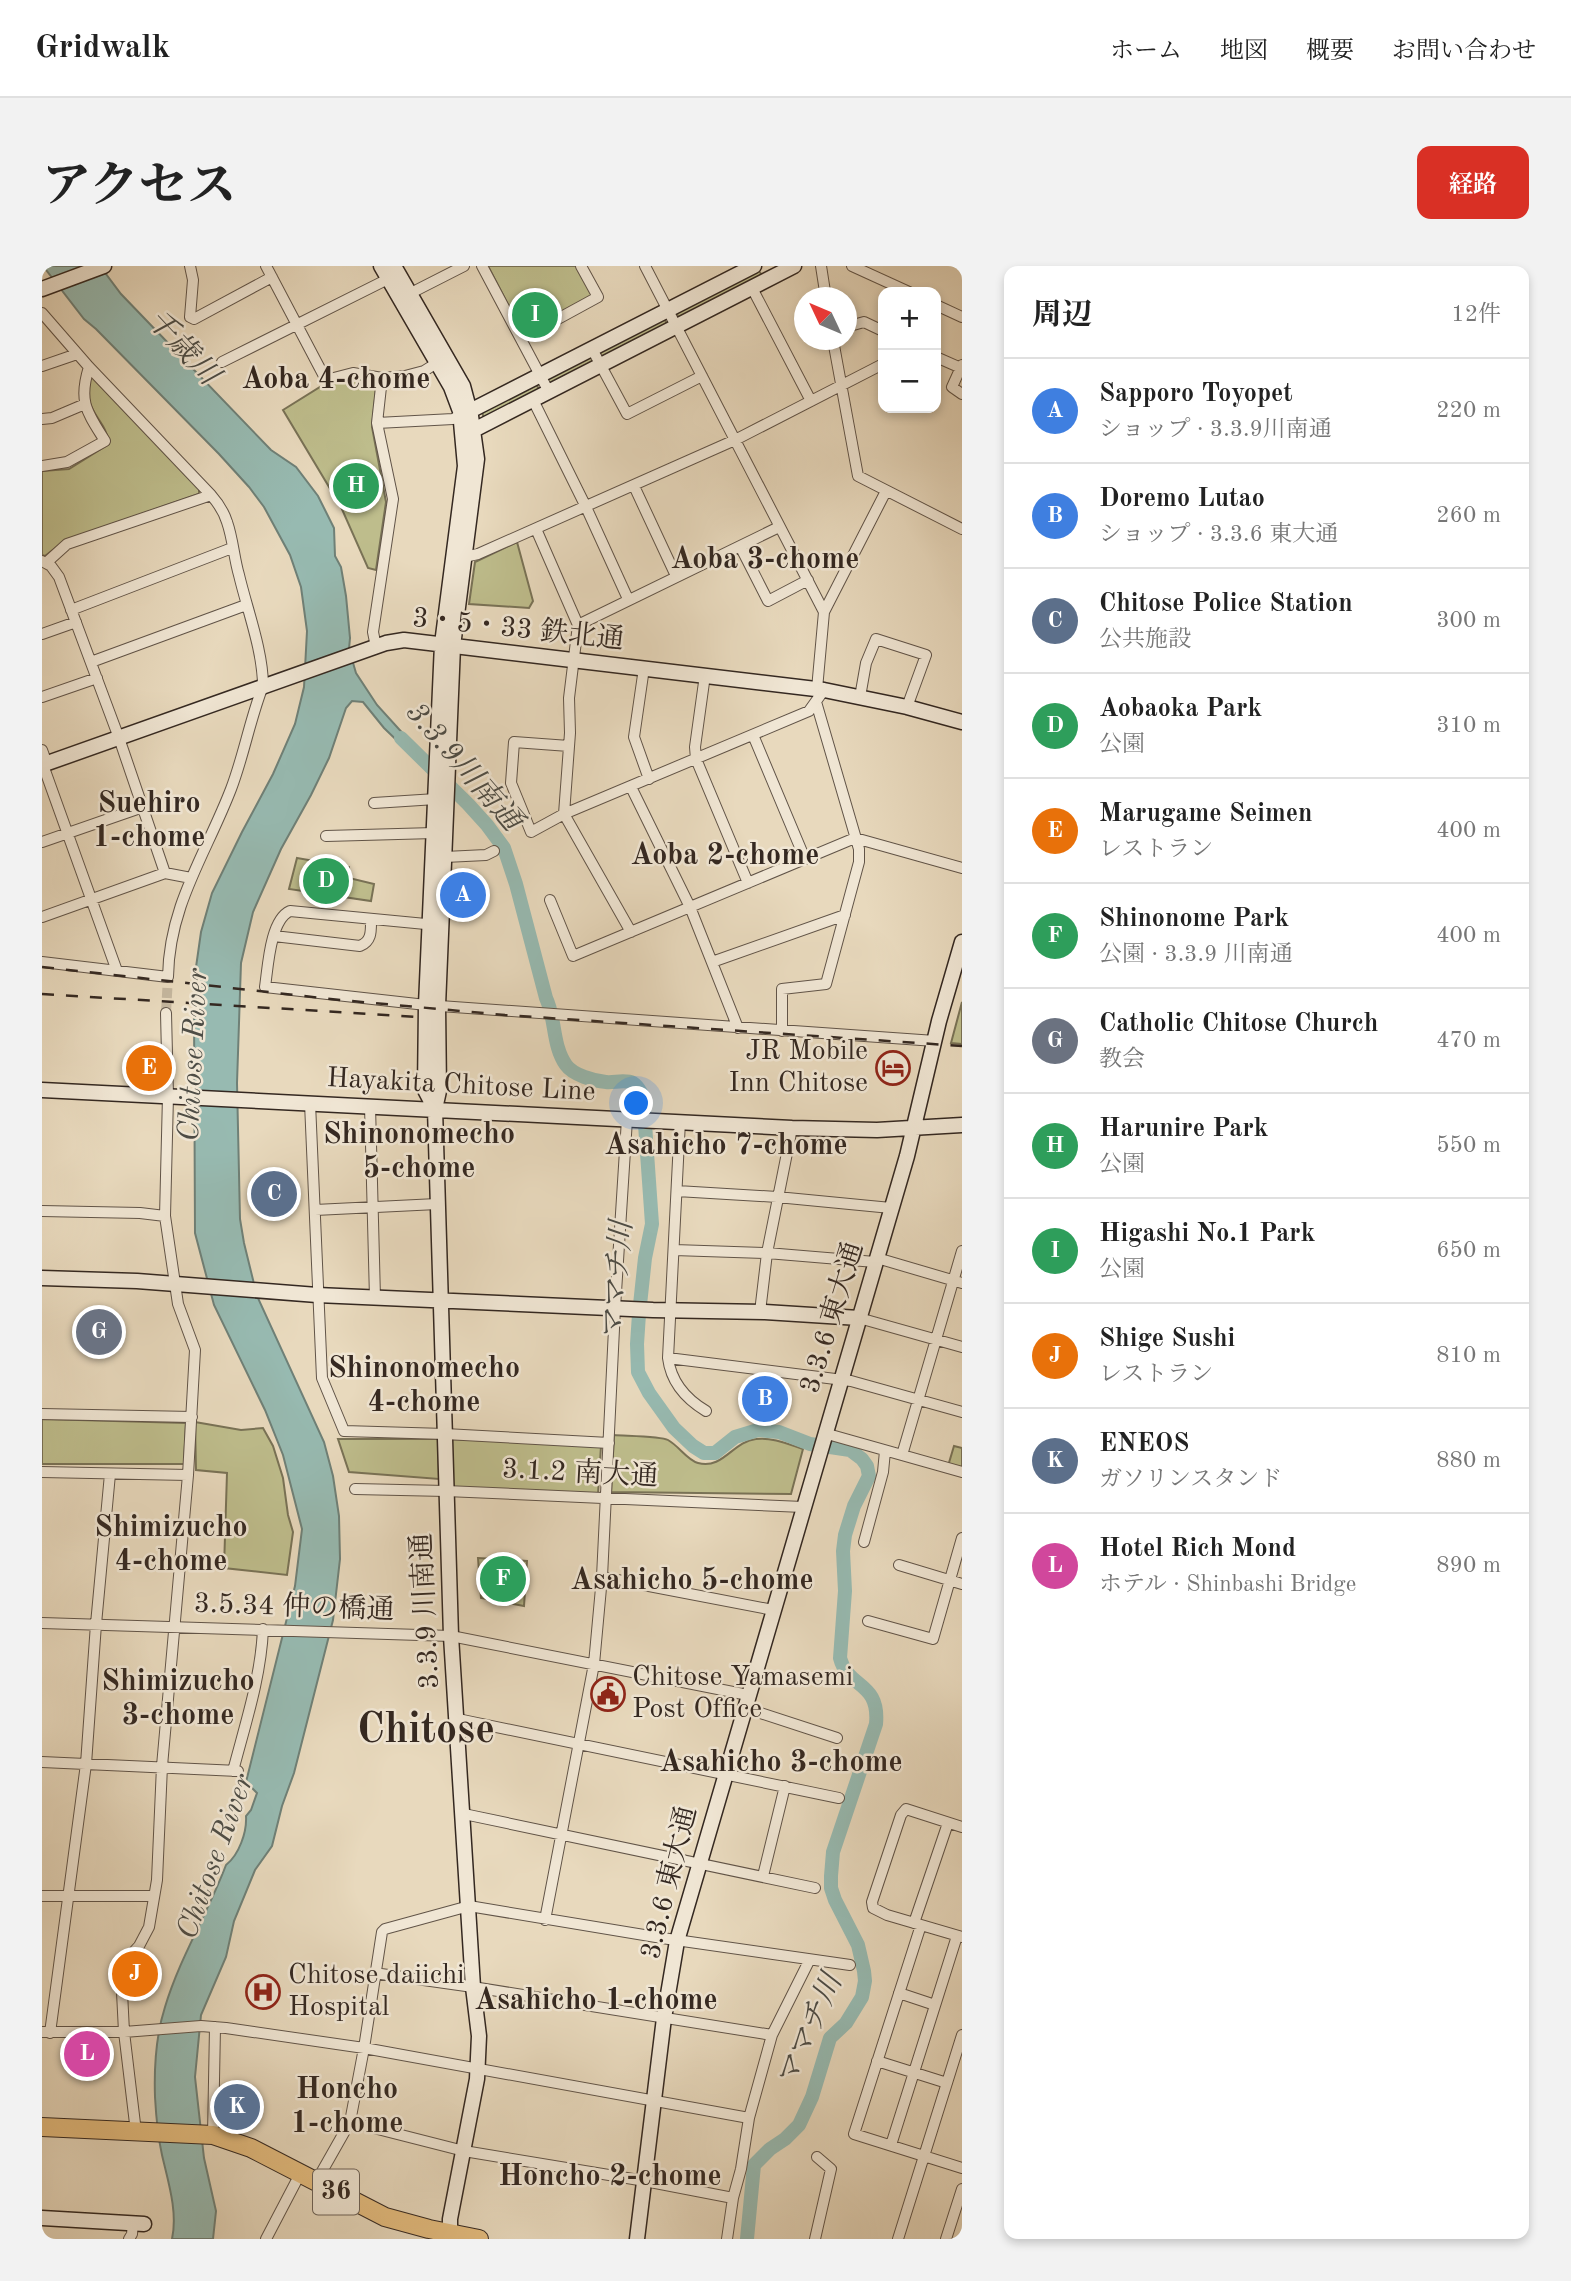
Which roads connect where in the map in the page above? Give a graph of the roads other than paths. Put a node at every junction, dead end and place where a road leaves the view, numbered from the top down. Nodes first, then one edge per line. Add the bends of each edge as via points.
1 (104, 266) edge
2 (190, 266) edge
3 (266, 266) edge
4 (464, 266) edge
5 (482, 266) edge
6 (581, 266) edge
7 (645, 266) edge
8 (754, 266) edge
9 (794, 266) edge
10 (821, 266) edge
11 (852, 266) edge
12 (391, 271) edge
13 (767, 272) edge
14 (272, 277) junction
15 (824, 287) edge
16 (898, 287) edge
17 (44, 288) edge
18 (752, 288) junction
19 (405, 296) junction
20 (941, 307) edge
21 (668, 310) junction
22 (42, 313) edge
23 (962, 317) edge
24 (857, 324) edge
25 (297, 325) junction
26 (676, 326) junction
27 (878, 329) edge
28 (521, 339) junction
29 (592, 349) junction
30 (835, 350) edge
31 (77, 354) junction
32 (941, 359) edge
33 (442, 360) junction
34 (222, 362) dead end
35 (601, 365) junction
36 (42, 366) edge
37 (961, 366) edge
38 (89, 367) junction
39 (878, 367) edge
40 (540, 376) junction
41 (702, 376) junction
42 (382, 378) junction
43 (841, 386) junction
44 (549, 392) junction
45 (962, 394) edge
46 (533, 400) junction
47 (811, 401) junction
48 (85, 404) junction
49 (465, 413) junction
50 (42, 419) edge
51 (377, 423) junction
52 (468, 432) junction
53 (735, 440) junction
54 (42, 466) edge
55 (634, 486) junction
56 (886, 491) junction
57 (211, 495) junction
58 (586, 507) junction
59 (779, 527) junction
60 (962, 528) edge
61 (536, 529) junction
62 (740, 546) junction
63 (233, 548) junction
64 (459, 558) junction
65 (44, 562) edge
66 (676, 576) junction
67 (808, 580) junction
68 (628, 599) junction
69 (246, 605) junction
70 (71, 610) junction
71 (824, 612) junction
72 (76, 622) junction
73 (578, 625) junction
74 (42, 634) edge
75 (448, 645) junction
76 (371, 649) junction
77 (574, 659) junction
78 (91, 662) junction
79 (644, 668) junction
80 (705, 676) junction
81 (97, 678) junction
82 (263, 686) junction
83 (819, 694) junction
84 (42, 697) edge
85 (860, 697) junction
86 (907, 707) junction
87 (962, 722) edge
88 (753, 735) junction
89 (119, 738) junction
90 (569, 746) junction
91 (696, 759) junction
92 (43, 761) edge
93 (649, 779) junction
94 (631, 787) junction
95 (442, 788) junction
96 (374, 803) dead end
97 (143, 807) junction
98 (564, 814) junction
99 (67, 833) junction
100 (434, 833) junction
101 (326, 836) dead end
102 (855, 838) junction
103 (42, 842) edge
104 (494, 851) dead end
105 (445, 857) junction
106 (804, 859) junction
107 (962, 868) edge
108 (165, 873) junction
109 (191, 878) junction
110 (748, 883) junction
111 (91, 898) junction
112 (550, 900) dead end
113 (690, 907) junction
114 (845, 915) junction
115 (42, 916) edge
116 (371, 919) junction
117 (436, 925) junction
118 (631, 932) junction
119 (274, 936) junction
120 (962, 942) edge
121 (42, 962) edge
122 (712, 962) junction
123 (117, 971) junction
124 (432, 1006) junction
125 (166, 1013) tunnel mouth
126 (738, 1028) junction
127 (782, 1031) junction
128 (934, 1041) junction
129 (42, 1090) edge
130 (172, 1096) junction
131 (310, 1103) junction
132 (370, 1106) junction
133 (435, 1109) junction
134 (629, 1119) junction
135 (680, 1121) junction
136 (962, 1125) edge
137 (792, 1128) junction
138 (913, 1129) junction
139 (677, 1191) junction
140 (777, 1197) junction
141 (437, 1204) junction
142 (371, 1207) junction
143 (891, 1208) junction
144 (315, 1210) junction
145 (42, 1211) edge
146 (165, 1216) junction
147 (674, 1250) junction
148 (962, 1251) edge
149 (767, 1253) junction
150 (876, 1260) junction
151 (42, 1278) edge
152 (958, 1282) edge
153 (176, 1283) junction
154 (317, 1295) junction
155 (375, 1298) junction
156 (441, 1301) junction
157 (615, 1308) junction
158 (672, 1310) junction
159 (760, 1312) junction
160 (859, 1318) junction
161 (936, 1339) junction
162 (962, 1347) edge
163 (668, 1358) junction
164 (840, 1380) junction
165 (918, 1399) junction
166 (706, 1411) dead end
167 (962, 1412) edge
168 (42, 1414) edge
169 (192, 1417) junction
170 (445, 1434) junction
171 (823, 1437) junction
172 (609, 1443) junction
173 (885, 1451) junction
174 (902, 1455) junction
175 (42, 1472) edge
176 (962, 1472) edge
177 (110, 1474) junction
178 (188, 1475) junction
179 (355, 1489) dead end
180 (446, 1491) junction
181 (607, 1497) junction
182 (803, 1507) junction
183 (962, 1538) edge
184 (864, 1542) dead end
185 (899, 1565) dead end
186 (603, 1577) junction
187 (950, 1581) junction
188 (962, 1584) edge
189 (773, 1610) junction
190 (42, 1622) edge
191 (868, 1622) dead end
192 (96, 1625) junction
193 (174, 1627) junction
194 (268, 1630) junction
195 (451, 1636) junction
196 (594, 1664) junction
197 (747, 1701) junction
198 (458, 1719) junction
199 (837, 1738) dead end
200 (579, 1743) junction
201 (42, 1762) edge
202 (86, 1763) junction
203 (162, 1766) junction
204 (725, 1774) junction
205 (785, 1786) junction
206 (839, 1798) dead end
207 (464, 1814) junction
208 (948, 1823) junction
209 (962, 1827) edge
210 (561, 1835) junction
211 (699, 1863) junction
212 (763, 1876) junction
213 (815, 1888) dead end
214 (42, 1896) edge
215 (154, 1896) junction
216 (68, 1897) junction
217 (469, 1906) junction
218 (544, 1920) junction
219 (918, 1924) junction
220 (960, 1936) edge
221 (677, 1941) junction
222 (808, 1961) junction
223 (850, 1965) dead end
224 (374, 1973) junction
225 (473, 1987) junction
226 (899, 1993) junction
227 (935, 2005) junction
228 (664, 2018) junction
229 (215, 2027) junction
230 (124, 2032) junction
231 (46, 2033) edge
232 (772, 2035) junction
233 (962, 2035) edge
234 (364, 2048) junction
235 (877, 2061) junction
236 (478, 2069) junction
237 (914, 2073) junction
238 (947, 2083) junction
239 (653, 2102) junction
240 (749, 2118) junction
241 (350, 2122) junction
242 (42, 2127) edge
243 (145, 2132) junction
244 (205, 2134) junction
245 (891, 2145) junction
246 (464, 2151) junction
247 (924, 2156) junction
248 (817, 2157) dead end
249 (962, 2168) edge
250 (308, 2178) junction
251 (645, 2181) junction
252 (962, 2189) edge
253 (733, 2198) junction
254 (42, 2218) edge
255 (138, 2223) joint
256 (450, 2236) edge
257 (129, 2239) edge
258 (266, 2239) edge
259 (479, 2239) edge
260 (637, 2239) edge
261 (727, 2239) edge
262 (815, 2239) edge
263 (898, 2239) edge
264 (946, 2239) edge

1 - 17 street
2 - 14 street via 190,317 194,319
3 - 14 street
4 - 19 street
5 - 28 street
6 - 28 street via 598,298
7 - 21 street
8 - 21 street
9 - 13 street
10 - 15 street
11 - 16 street
12 - 19 street
12 - 25 street
13 - 18 street
14 - 25 street
18 - 26 street
18 - 47 street
19 - 33 street
20 - 23 street
21 - 26 street
21 - 29 street
22 - 31 street
24 - 27 street
25 - 34 street
25 - 42 street via 326,380 353,373
26 - 35 street
26 - 41 street
28 - 40 street
29 - 35 street
29 - 40 street
30 - 43 street
31 - 36 street
31 - 38 street
32 - 37 street
33 - 42 street via 424,371
33 - 49 street via 463,386
35 - 41 street via 627,414
35 - 44 street
37 - 45 street via 952,387
38 - 48 street
38 - 57 street
39 - 43 street
40 - 44 street
40 - 49 street
41 - 53 street
42 - 51 street
43 - 47 street
43 - 56 street via 858,476
44 - 46 street
46 - 52 street
46 - 58 street
47 - 53 street
48 - 50 street
48 - 54 street via 105,441 67,463
49 - 51 street via 453,419
49 - 52 street
51 - 76 street via 393,499
52 - 64 street via 477,459
53 - 55 street
53 - 59 street
55 - 58 street
55 - 66 street
56 - 60 street
56 - 71 street
57 - 63 street via 221,507
57 - 65 street via 67,544
58 - 61 street
58 - 68 street
59 - 62 street
59 - 67 street
61 - 64 street
61 - 73 street
62 - 66 street
62 - 67 street via 768,601
63 - 69 street
63 - 70 street
64 - 75 street
65 - 70 street via 59,577
66 - 68 street
67 - 71 street
68 - 73 street
69 - 78 street
69 - 82 street
70 - 72 street
71 - 83 street
72 - 74 street
72 - 78 street
73 - 77 street
75 - 76 street, 3・5・33 鉄北通 via 404,640
75 - 77 street, 3・5・33 鉄北通
75 - 95 street
75 - 95 street via 437,764
76 - 82 street, 3・5・33 鉄北通
77 - 79 street, 3・5・33 鉄北通
77 - 90 street
78 - 81 street
79 - 80 street, 3・5・33 鉄北通
79 - 93 street via 634,737
80 - 83 street, 3・5・33 鉄北通
80 - 91 street
81 - 84 street
81 - 89 street
82 - 89 street, 3・5・33 鉄北通
82 - 109 street via 232,787
83 - 85 street, 3・5・33 鉄北通
83 - 88 street via 809,711
83 - 102 street
85 - 86 street, 3・5・33 鉄北通
85 - 86 street via 876,639 926,654
86 - 87 street, 3・5・33 鉄北通
88 - 91 street
88 - 106 street
89 - 92 street, 3・5・33 鉄北通
89 - 97 street
90 - 98 street
90 - 98 street via 514,742 511,783 531,832
91 - 93 street
91 - 110 street
92 - 99 street
93 - 94 street
94 - 98 street
94 - 113 street
95 - 96 street
95 - 100 street
95 - 105 street
97 - 99 street
97 - 108 street
98 - 118 street
99 - 103 street
99 - 111 street
100 - 101 street
100 - 117 street
102 - 106 street
102 - 107 street
102 - 114 street via 859,862
104 - 105 street
105 - 117 street
106 - 110 street
108 - 109 street
108 - 111 street
109 - 123 street via 170,944 168,977
110 - 113 street
111 - 115 street
111 - 123 street
112 - 118 street via 573,956
113 - 118 street
113 - 122 street
114 - 122 street
114 - 127 street via 826,984 782,989
116 - 117 street
116 - 119 street via 290,911 275,927
116 - 119 street via 370,936 360,946
117 - 124 street
119 - 124 street via 265,987
120 - 128 street, 3.3.6 東大通
121 - 123 street
122 - 126 street
124 - 126 street
124 - 133 street via 425,1090
125 - 130 street
126 - 127 street
127 - 128 street
128 - 138 street, 3.3.6 東大通
129 - 130 street, Hayakita Chitose Line
130 - 131 street, Hayakita Chitose Line
130 - 146 street
131 - 132 street, Hayakita Chitose Line
131 - 144 street
132 - 133 street, Hayakita Chitose Line
132 - 142 street
133 - 134 street, Hayakita Chitose Line
133 - 141 street, 3.3.9 川南通
134 - 135 street, Hayakita Chitose Line
134 - 157 street
135 - 137 street, Hayakita Chitose Line
135 - 139 street
136 - 138 street, Hayakita Chitose Line
137 - 138 street, Hayakita Chitose Line
137 - 140 street
138 - 143 street, 3.3.6 東大通
139 - 140 street
139 - 147 street
140 - 143 street
140 - 149 street
141 - 142 street
141 - 156 street, 3.3.9 川南通
142 - 144 street
142 - 155 street
143 - 150 street, 3.3.6 東大通
144 - 154 street
145 - 146 street
146 - 153 street
147 - 149 street
147 - 158 street
148 - 152 street
149 - 150 street
149 - 159 street
150 - 152 street
150 - 160 street, 3.3.6 東大通
151 - 153 street
152 - 161 street
153 - 154 street
153 - 169 street via 178,1304 195,1350
154 - 155 street
154 - 170 street, 3.1.2 南大通 via 322,1378 344,1431
155 - 156 street
156 - 157 street
156 - 170 street, 3.3.9 川南通
157 - 158 street
157 - 172 street
158 - 159 street
158 - 163 street
159 - 160 street
160 - 161 street
160 - 164 street, 3.3.6 東大通
161 - 162 street
161 - 165 street
163 - 164 street
163 - 166 street via 679,1388 691,1403
164 - 165 street
164 - 171 street, 3.3.6 東大通
165 - 167 street
165 - 174 street
168 - 169 street
169 - 178 street
170 - 172 street, 3.1.2 南大通
170 - 180 street, 3.3.9 川南通
171 - 173 street
171 - 182 street, 3.3.6 東大通
172 - 181 street
173 - 174 street
173 - 184 street
174 - 176 street
175 - 177 street
177 - 178 street
177 - 192 street
178 - 193 street
179 - 180 street, 3.1.2 南大通
180 - 181 street, 3.1.2 南大通
180 - 195 street, 3.3.9 川南通
181 - 182 street, 3.1.2 南大通
181 - 186 street
182 - 189 street, 3.3.6 東大通
183 - 187 street
185 - 187 street
186 - 189 street
186 - 196 street
187 - 188 street
187 - 191 street via 933,1639
189 - 197 street, 3.3.6 東大通
190 - 192 street, 3.5.34 仲の橋通
192 - 193 street, 3.5.34 仲の橋通
192 - 202 street
193 - 194 street, 3.5.34 仲の橋通
193 - 203 street
194 - 195 street, 3.5.34 仲の橋通
194 - 203 street via 235,1771
195 - 196 street, 3.5.34 仲の橋通
195 - 198 street, 3.3.9 川南通
196 - 197 street, 3.5.34 仲の橋通
196 - 200 street
197 - 199 street, 3.5.34 仲の橋通
197 - 204 street, 3.3.6 東大通
198 - 200 street
198 - 207 street, 3.3.9 川南通
200 - 204 street
200 - 210 street
201 - 202 street
202 - 203 street
202 - 216 street
203 - 215 street
204 - 205 street
204 - 211 street, 3.3.6 東大通
205 - 206 street
205 - 212 street
207 - 210 street
207 - 217 street, 3.3.9 川南通
208 - 209 street
208 - 219 street
208 - 219 street via 905,1809 872,1902 873,1909
210 - 211 street
210 - 218 street
211 - 212 street
211 - 221 street, 3.3.6 東大通
212 - 213 street
214 - 216 street
215 - 216 street
215 - 230 street via 149,1927 121,1972
216 - 231 street
217 - 218 street
217 - 224 street via 382,1931
217 - 225 street, 3.3.9 川南通
218 - 221 street
219 - 220 street
219 - 226 street
220 - 227 street
221 - 222 street
221 - 228 street, 3.3.6 東大通
222 - 223 street
222 - 232 street
224 - 225 street
224 - 234 street
225 - 228 street
225 - 236 street, 3.3.9 川南通 via 480,2036
226 - 227 street
226 - 235 street
227 - 237 street
228 - 232 street
228 - 239 street, 3.3.6 東大通
229 - 230 street
229 - 234 street
229 - 244 street
230 - 231 street
230 - 243 street
232 - 240 street
233 - 238 street
234 - 236 street
234 - 241 street
235 - 237 street
235 - 245 street via 854,2134
236 - 239 street
236 - 246 street, 3.3.9 川南通
237 - 238 street
237 - 245 street
238 - 247 street
239 - 240 street
239 - 251 street, 3.3.6 東大通
240 - 253 street
241 - 246 street
241 - 250 street
242 - 243 highway, 36
243 - 244 highway, 36
244 - 250 highway, 36 via 251,2148
245 - 247 street
246 - 251 street
246 - 256 street, 3.3.9 川南通
247 - 249 street
247 - 263 street
248 - 262 street via 831,2169
250 - 256 highway, 36 via 385,2217
250 - 258 street
251 - 253 street
251 - 260 street, 3.3.6 東大通
252 - 264 street
253 - 261 street
254 - 255 street
255 - 257 street
256 - 259 highway, 36

